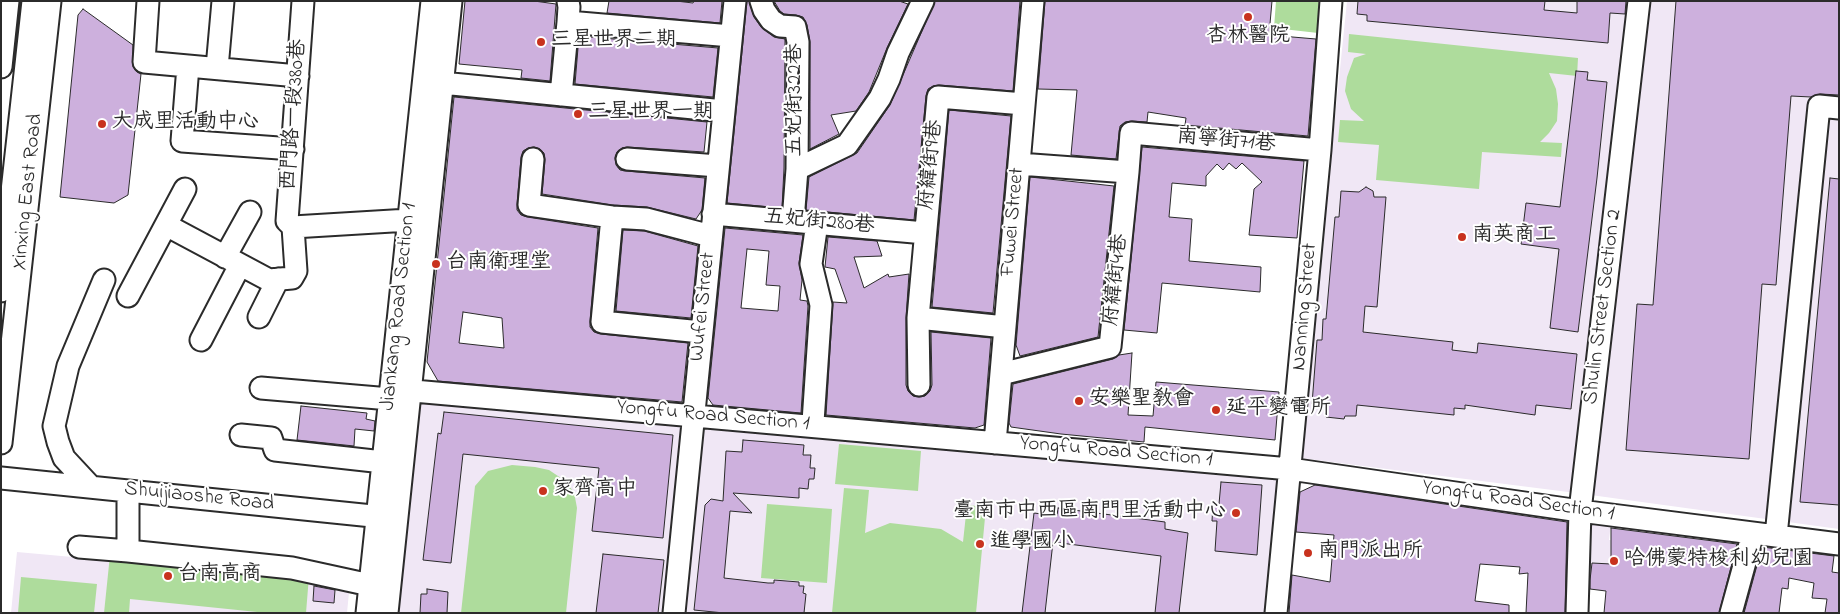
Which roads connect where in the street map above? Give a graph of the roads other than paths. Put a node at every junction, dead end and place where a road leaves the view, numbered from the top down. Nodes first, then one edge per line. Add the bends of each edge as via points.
1 (8, 1) edge
2 (33, 1) edge
3 (50, 1) edge
4 (148, 1) edge
5 (223, 1) edge
6 (304, 1) edge
7 (432, 1) edge
8 (451, 1) edge
9 (735, 1) edge
10 (761, 1) edge
11 (924, 1) edge
12 (1033, 1) edge
13 (1332, 1) edge
14 (1638, 1) edge
15 (568, 11) edge
16 (731, 36) junction
17 (188, 66) junction
18 (1, 67) edge
19 (218, 68) junction
20 (298, 76) junction
21 (442, 83) junction
22 (561, 95) junction
23 (1024, 104) junction
24 (1839, 108) edge
25 (724, 110) junction
26 (1131, 133) joint
27 (293, 149) junction
28 (1320, 150) junction
29 (533, 159) dead end
30 (627, 159) dead end
31 (1019, 164) junction
32 (718, 166) junction
33 (797, 169) junction
34 (1128, 172) junction
35 (185, 189) dead end
36 (250, 212) dead end
37 (713, 214) junction
38 (612, 218) junction
39 (409, 220) junction
40 (794, 221) junction
41 (817, 223) junction
42 (166, 225) junction
43 (292, 227) junction
44 (925, 233) junction
45 (711, 236) junction
46 (233, 261) junction
47 (278, 279) junction
48 (104, 280) dead end
49 (1, 291) edge
50 (128, 296) dead end
51 (259, 317) dead end
52 (918, 318) junction
53 (1005, 327) junction
54 (701, 332) junction
55 (200, 340) dead end
56 (1002, 374) junction
57 (919, 385) dead end
58 (261, 388) dead end
59 (397, 393) junction
60 (693, 416) junction
61 (813, 422) dead end
62 (241, 435) dead end
63 (1, 443) edge
64 (996, 443) junction
65 (383, 462) junction
66 (1290, 469) junction
67 (1, 478) edge
68 (91, 487) junction
69 (128, 491) junction
70 (1580, 511) junction
71 (387, 517) junction
72 (1752, 533) junction
73 (1776, 536) junction
74 (1839, 544) edge
75 (79, 547) dead end
76 (128, 551) junction
77 (370, 585) junction
78 (367, 613) edge
79 (387, 613) edge
80 (674, 613) edge
81 (1276, 613) edge
82 (1577, 613) edge
83 (1731, 613) edge

1 - 18 street
2 - 49 street, Xinxing East Road
3 - 63 street, Xinxing East Road
4 - 17 street via 144,62
5 - 19 street
6 - 20 street, 西門路一段380巷
7 - 39 street, Jiankang Road Section 1
8 - 21 street, Jiankang Road Section 1
9 - 16 street, Wufei Street
10 - 33 street, 五妃街322巷 via 772,20 780,26 795,27 799,78
11 - 33 street via 880,98 847,145
12 - 23 street, Fuwei Street
13 - 28 street, Nanning Street
14 - 70 street, Shulin Street Section 2
15 - 16 street
15 - 22 street
16 - 25 street, Wufei Street
17 - 19 street
17 - 27 street via 182,141
19 - 20 street
20 - 27 street, 西門路一段380巷
21 - 22 street
21 - 59 street, Jiankang Road Section 1
22 - 25 street
23 - 31 street, Fuwei Street
23 - 44 street, 府緯街9巷 via 938,97
24 - 73 street via 1818,106
25 - 32 street, Wufei Street
26 - 28 street, 南寧街71巷
26 - 34 street, 府緯街4巷
27 - 43 street, 西門路一段380巷 via 288,220
28 - 66 street, Nanning Street
29 - 38 street via 529,204
30 - 32 street
31 - 34 street
31 - 53 street, Fuwei Street
32 - 37 street, Wufei Street
33 - 40 street, 五妃街322巷
34 - 56 street, 府緯街4巷 via 1110,346
35 - 42 street
36 - 46 street
37 - 40 street, 五妃街280巷
37 - 45 street, Wufei Street
38 - 45 street via 646,219
38 - 54 street via 602,322
39 - 43 street
39 - 59 street, Jiankang Road Section 1
40 - 41 street, 五妃街280巷
41 - 44 street, 五妃街280巷
41 - 61 street via 811,264 821,305
42 - 46 street
42 - 50 street
43 - 47 street, 西門路一段380巷 via 296,271 292,278
44 - 52 street, 府緯街9巷
45 - 54 street, Wufei Street
46 - 47 street via 268,280
46 - 55 street
47 - 51 street
48 - 68 street via 68,366 54,426 64,458
52 - 53 street
52 - 57 street, 府緯街9巷
53 - 56 street, Fuwei Street
54 - 60 street, Wufei Street
56 - 64 street, Fuwei Street
58 - 59 street, Yongfu Road Section 1
59 - 60 street, Yongfu Road Section 1
59 - 65 street, Jiankang Road Section 1
59 - 71 street, Jiankang Road Section 1
60 - 64 street, Yongfu Road Section 1
60 - 80 street, Wufei Street
62 - 65 street via 271,438 274,450
64 - 66 street, Yongfu Road Section 1
65 - 71 street, Jiankang Road Section 1
66 - 70 street, Yongfu Road Section 1
66 - 81 street, Nanning Street
67 - 68 street, Shuijiaoshe Road
68 - 69 street, Shuijiaoshe Road
69 - 71 street, Shuijiaoshe Road
69 - 76 street
70 - 72 street, Yongfu Road Section 1
70 - 82 street, Shulin Street Section 2
71 - 77 street, Jiankang Road Section 1
71 - 79 street, Jiankang Road Section 1
72 - 73 street, Yongfu Road Section 1
72 - 83 street
73 - 74 street, Yongfu Road Section 1
75 - 76 street
76 - 77 street via 292,568
77 - 78 street, Jiankang Road Section 1

